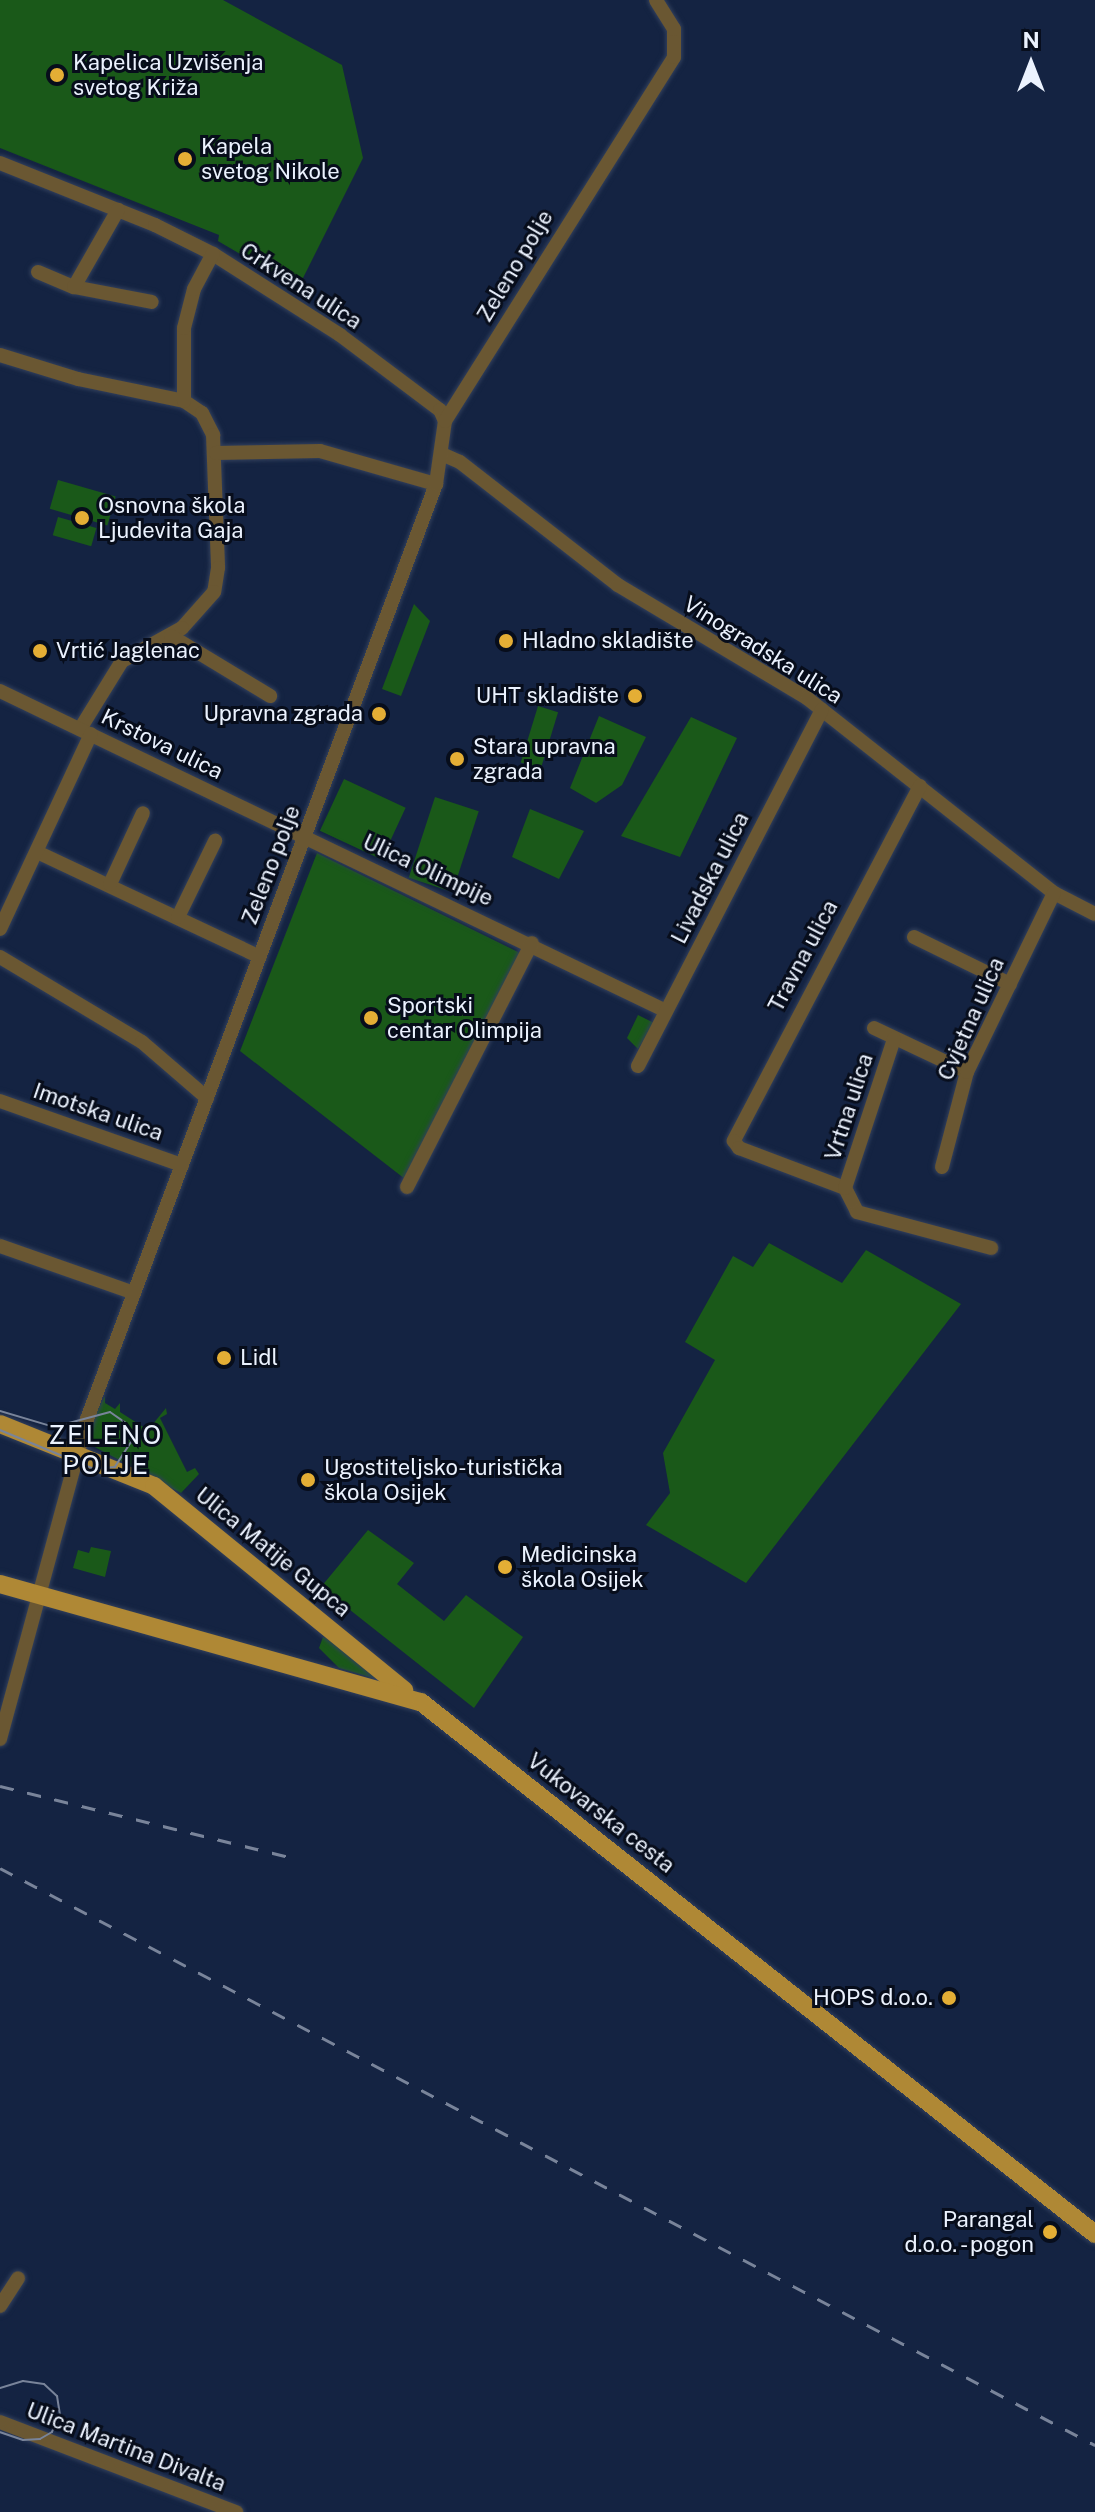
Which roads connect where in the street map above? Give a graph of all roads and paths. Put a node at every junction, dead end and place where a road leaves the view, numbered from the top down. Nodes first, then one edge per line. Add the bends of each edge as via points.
1 (656, 0) edge
2 (0, 163) edge
3 (118, 210) junction
4 (213, 254) junction
5 (38, 272) dead end
6 (74, 287) junction
7 (152, 302) dead end
8 (0, 355) edge
9 (184, 401) junction
10 (445, 421) junction
11 (216, 453) junction
12 (444, 455) junction
13 (436, 484) junction
14 (171, 636) junction
15 (0, 691) edge
16 (270, 696) dead end
17 (822, 710) junction
18 (86, 731) junction
19 (920, 786) junction
20 (143, 813) dead end
21 (305, 837) junction
22 (215, 841) dead end
23 (37, 852) junction
24 (110, 884) junction
25 (1054, 893) junction
26 (1095, 914) edge
27 (178, 917) junction
28 (0, 929) edge
29 (914, 937) dead end
30 (532, 943) junction
31 (0, 957) edge
32 (260, 957) junction
33 (1010, 984) junction
34 (666, 1011) junction
35 (874, 1028) dead end
36 (894, 1039) junction
37 (638, 1066) dead end
38 (967, 1072) junction
39 (207, 1098) junction
40 (0, 1101) edge
41 (739, 1148) joint
42 (182, 1165) junction
43 (942, 1167) dead end
44 (407, 1187) dead end
45 (845, 1188) junction
46 (0, 1246) edge
47 (991, 1248) dead end
48 (134, 1293) junction
49 (0, 1424) edge
50 (76, 1451) junction
51 (0, 1584) edge
52 (36, 1594) junction
53 (416, 1699) junction
54 (3, 1714) edge
55 (0, 1739) edge
56 (1095, 2234) edge
57 (18, 2278) dead end
58 (0, 2306) edge
59 (0, 2422) edge
60 (236, 2512) edge

1 - 10 street, Zeleno polje via 671,19 676,52
2 - 3 street, Crkvena ulica
3 - 4 street, Crkvena ulica
3 - 6 street
4 - 9 street via 194,289 184,328
4 - 10 street, Crkvena ulica via 340,335 440,410
5 - 6 street
6 - 7 street
8 - 9 street via 78,379
9 - 11 street via 209,425
10 - 12 street, Zeleno polje
11 - 13 street via 320,451
11 - 14 street via 214,592 201,613
12 - 13 street, Zeleno polje
12 - 17 street, Vinogradska ulica via 618,585
13 - 21 street, Zeleno polje
14 - 16 street
14 - 18 street via 122,661
15 - 18 street, Krstova ulica
17 - 19 street, Vinogradska ulica
17 - 34 street, Livadska ulica
18 - 21 street, Krstova ulica
18 - 23 street
19 - 25 street, Vinogradska ulica
19 - 41 street, Travna ulica via 738,1125 734,1141
20 - 24 street
21 - 30 street, Ulica Olimpije
21 - 32 street, Zeleno polje
22 - 27 street
23 - 24 street
23 - 28 street
24 - 27 street
25 - 26 street, Vinogradska ulica
25 - 33 street, Cvjetna ulica
27 - 32 street
29 - 33 street
30 - 34 street, Ulica Olimpije
30 - 44 street
31 - 39 street via 94,1009
32 - 39 street, Zeleno polje
33 - 38 street, Cvjetna ulica
34 - 37 street, Livadska ulica
35 - 36 street
36 - 38 street
36 - 45 street, Vrtna ulica
38 - 43 street, Cvjetna ulica
39 - 42 street, Zeleno polje
40 - 42 street, Imotska ulica
41 - 45 street, Vrtna ulica
42 - 48 street, Zeleno polje
45 - 47 street, Vrtna ulica via 857,1212
46 - 48 street
48 - 50 street, Zeleno polje
49 - 50 main road, Ulica Matije Gupca
50 - 52 street, Zeleno polje
50 - 53 main road, Ulica Matije Gupca via 154,1486
51 - 52 main road, Vukovarska cesta
52 - 53 main road, Vukovarska cesta
52 - 54 street, Zeleno polje
53 - 56 main road, Vukovarska cesta
54 - 55 street, Zeleno polje
57 - 58 street
59 - 60 street, Ulica Martina Divalta

